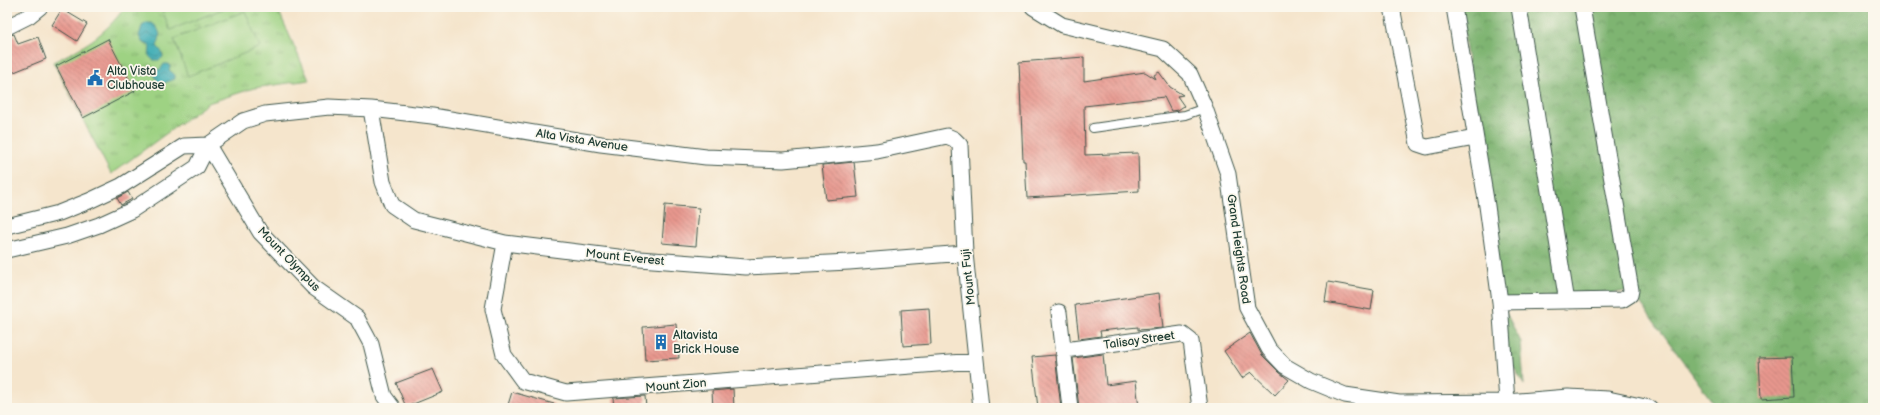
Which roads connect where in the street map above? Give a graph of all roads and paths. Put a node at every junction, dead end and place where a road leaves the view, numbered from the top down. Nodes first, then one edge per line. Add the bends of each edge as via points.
1 (40, 7) edge
2 (1033, 7) edge
3 (1392, 7) edge
4 (1454, 7) edge
5 (1519, 7) edge
6 (1582, 7) edge
7 (7, 27) edge
8 (1205, 108) junction
9 (371, 109) junction
10 (1093, 128) dead end
11 (1475, 138) junction
12 (208, 145) junction
13 (960, 145) joint
14 (7, 226) edge
15 (506, 243) junction
16 (7, 250) edge
17 (965, 253) junction
18 (1500, 302) junction
19 (1568, 302) junction
20 (1059, 312) dead end
21 (1065, 350) junction
22 (976, 361) junction
23 (1507, 402) junction
24 (1532, 404) edge
25 (1398, 405) edge
26 (392, 408) edge
27 (981, 408) edge
28 (1070, 408) edge
29 (1200, 408) edge
30 (1650, 408) edge

1 - 7 street
2 - 8 street, Grand Heights Road via 1062,24 1164,49 1190,74
3 - 11 street via 1418,144 1427,147
4 - 11 street
5 - 19 street
6 - 19 street via 1631,290 1630,295 1622,300
8 - 10 lane via 1185,115
8 - 25 street, Grand Heights Road via 1228,174 1247,308 1269,349 1285,366 1311,382 1345,395
9 - 12 street, Alta Vista Avenue via 329,107 265,114 243,122
9 - 13 street, Alta Vista Avenue via 439,117 601,144 706,156 782,160 877,151 947,136
9 - 15 street, Mount Everest via 383,182 392,204 414,220
11 - 18 street
12 - 14 street via 184,146 119,187 59,214
12 - 16 street via 197,167 132,210 67,236
12 - 26 street, Mount Olympus via 260,232 313,287 357,318 371,344 384,396
13 - 17 street, Mount Fuji
15 - 17 street, Mount Everest via 626,258 746,267
15 - 22 street, Mount Zion via 494,309 504,356 523,381 566,393
17 - 22 street, Mount Fuji
18 - 19 street
18 - 23 street
20 - 21 street
21 - 28 street
21 - 29 street, Talisay Street via 1182,334 1191,341
22 - 27 street, Mount Fuji
23 - 24 street, Grand Heights Road
23 - 25 street, Grand Heights Road
24 - 30 street, Grand Heights Road via 1568,397 1608,399

